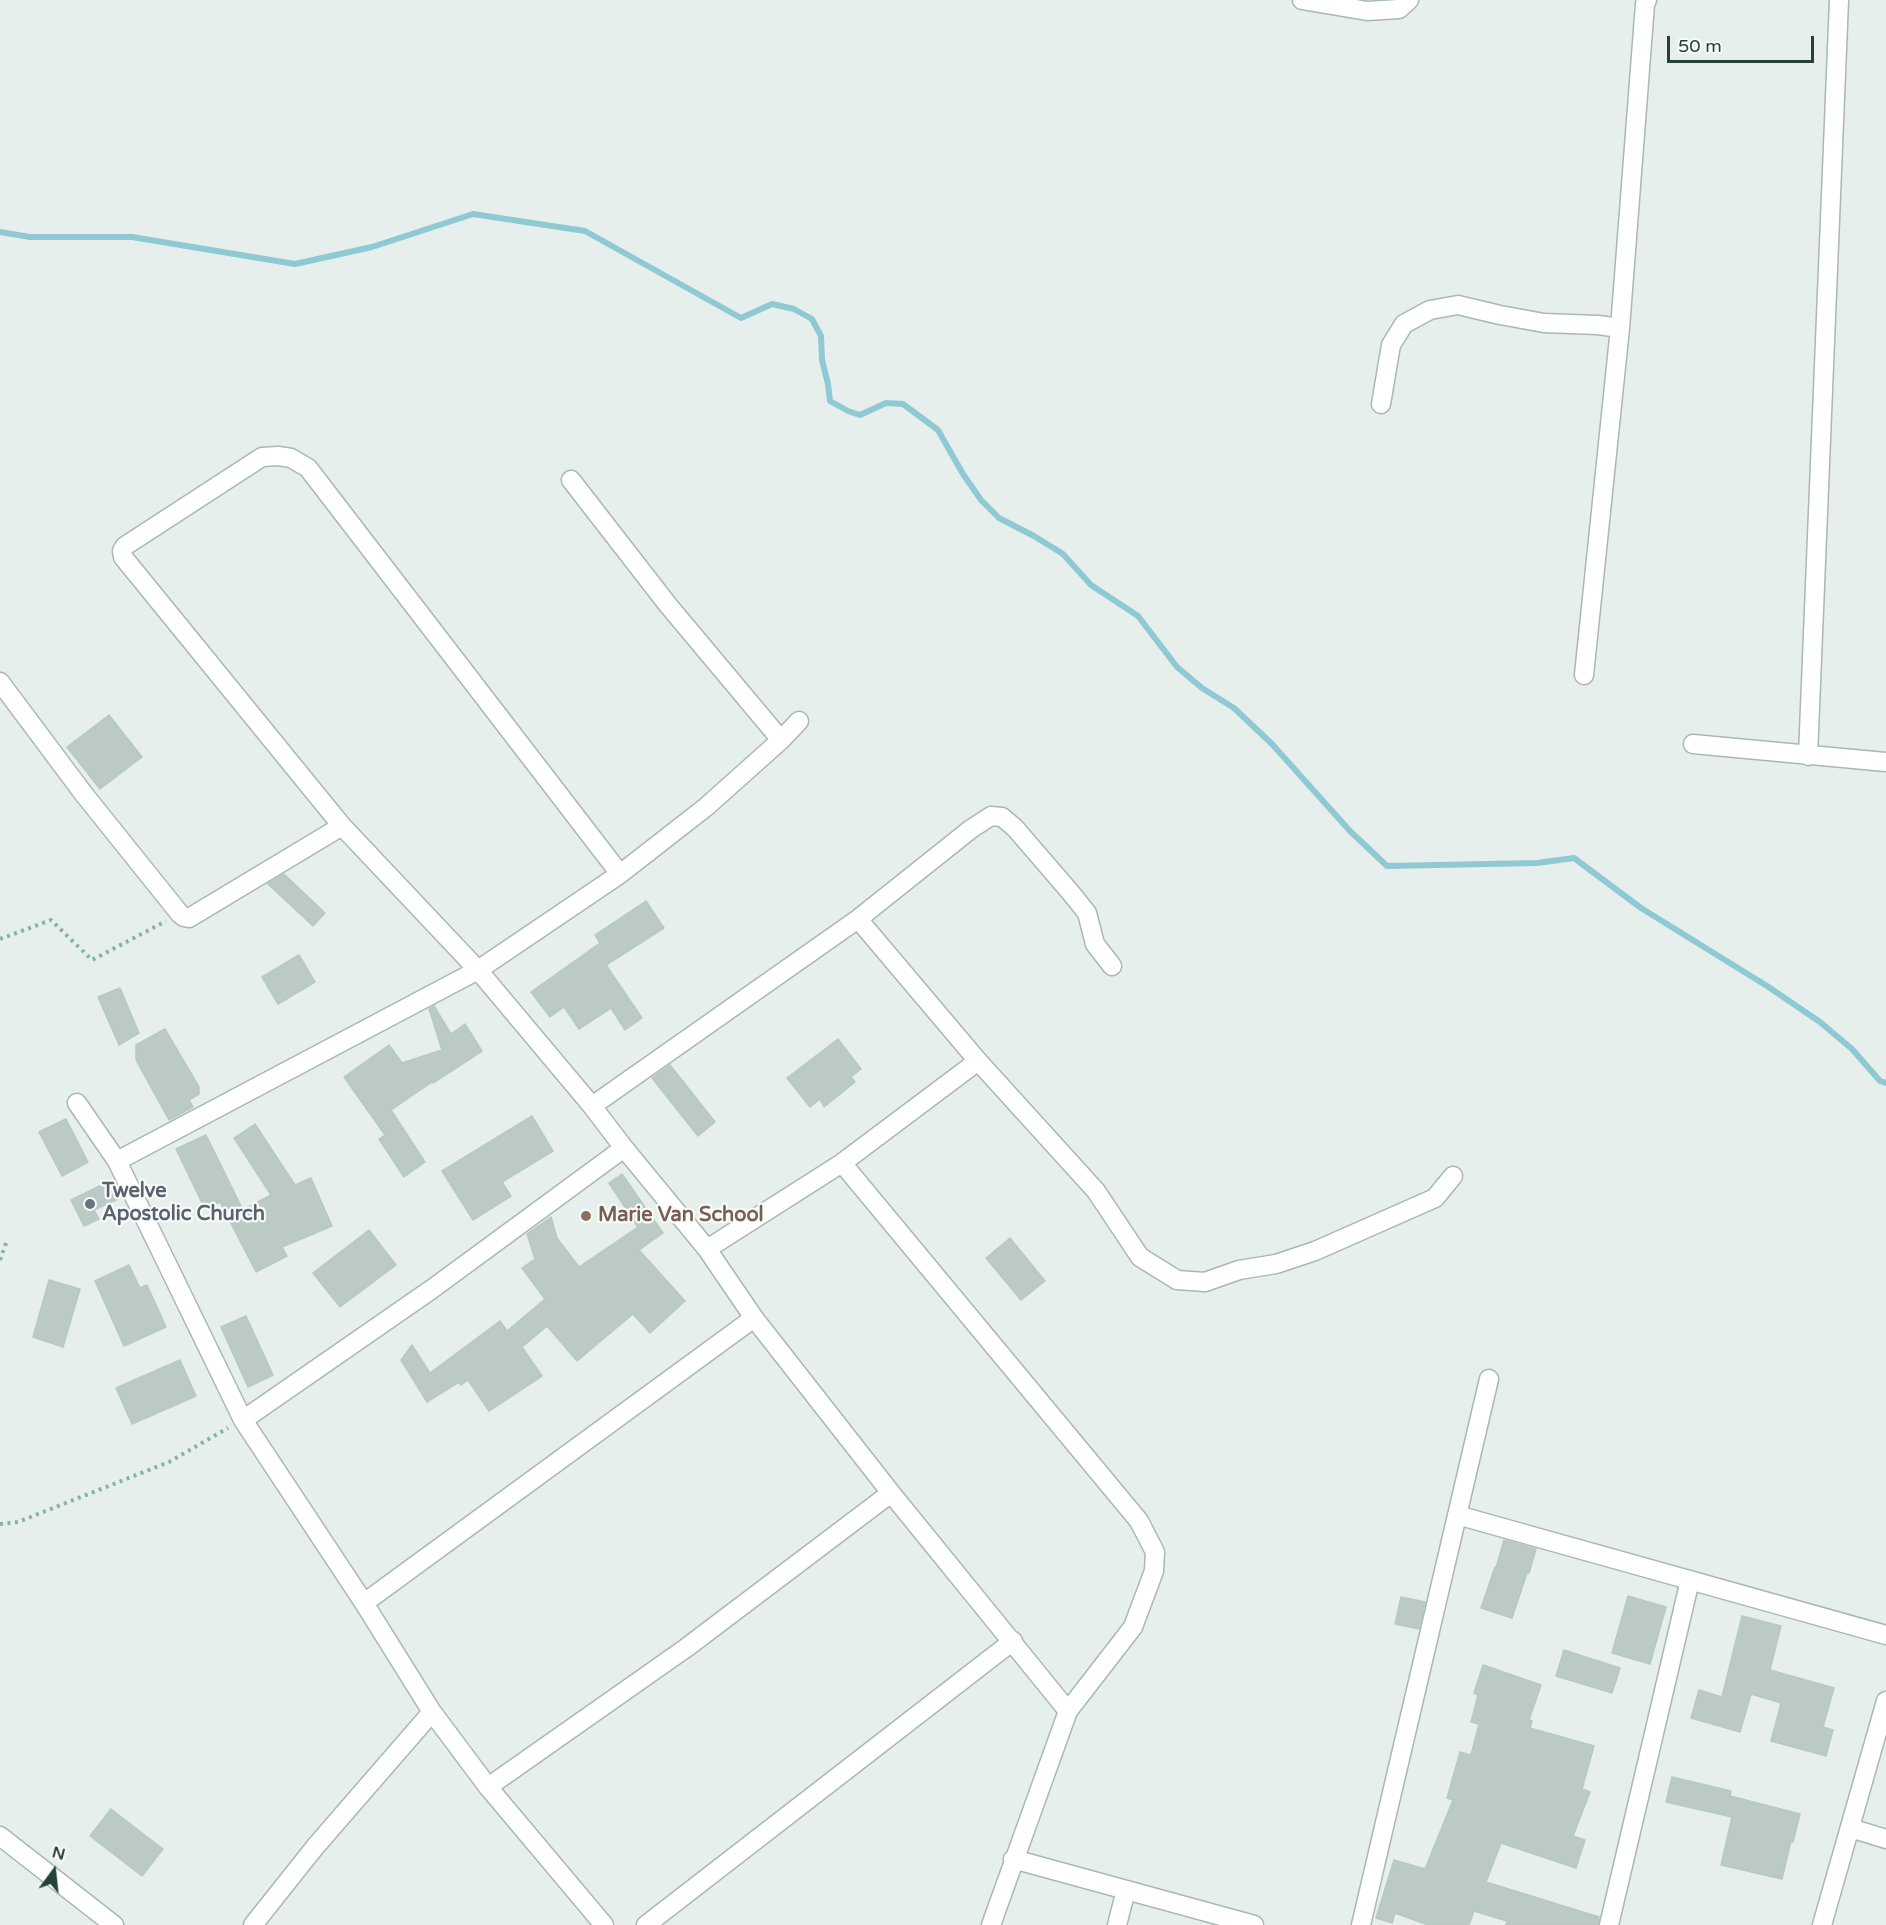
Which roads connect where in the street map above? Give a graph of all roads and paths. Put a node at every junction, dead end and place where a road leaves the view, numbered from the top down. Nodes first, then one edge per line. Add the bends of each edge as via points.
1 (1302, 0) edge
2 (1409, 0) edge
3 (1647, 0) edge
4 (1839, 0) edge
5 (1620, 328) junction
6 (1382, 404) dead end
7 (571, 480) dead end
8 (1584, 675) dead end
9 (0, 682) edge
10 (800, 721) dead end
11 (781, 740) junction
12 (1693, 744) dead end
13 (1808, 756) junction
14 (1886, 762) edge
15 (342, 826) junction
16 (620, 874) junction
17 (180, 914) junction
18 (858, 919) junction
19 (0, 939) edge
20 (1112, 966) dead end
21 (478, 970) junction
22 (978, 1061) junction
23 (77, 1103) dead end
24 (592, 1106) junction
25 (624, 1148) junction
26 (117, 1161) junction
27 (842, 1163) junction
28 (1453, 1176) dead end
29 (6, 1243) dead end
30 (707, 1248) junction
31 (0, 1260) edge
32 (754, 1318) junction
33 (1489, 1379) dead end
34 (243, 1420) junction
35 (891, 1493) junction
36 (1457, 1515) junction
37 (0, 1524) edge
38 (1690, 1580) junction
39 (364, 1603) junction
40 (1886, 1635) edge
41 (1013, 1641) junction
42 (1886, 1701) edge
43 (1068, 1711) junction
44 (432, 1712) junction
45 (488, 1787) junction
46 (1850, 1828) junction
47 (0, 1836) edge
48 (1886, 1839) edge
49 (1013, 1859) junction
50 (1126, 1890) junction
51 (114, 1925) edge
52 (254, 1925) edge
53 (604, 1925) edge
54 (646, 1925) edge
55 (992, 1925) edge
56 (1117, 1925) edge
57 (1254, 1925) edge
58 (1361, 1925) edge
59 (1609, 1925) edge
60 (1822, 1925) edge

1 - 2 street via 1367,11 1399,9
3 - 5 street
4 - 13 street
5 - 6 street via 1544,323 1458,305 1430,310 1404,324 1391,345
5 - 8 street
7 - 11 street
9 - 17 street
10 - 11 street
11 - 16 street via 706,807
12 - 13 street
13 - 14 street
15 - 16 street via 123,557 125,546 262,457 291,458 308,468
15 - 17 street via 189,918
15 - 21 street
16 - 21 street
17 - 19 path via 92,960 51,920
18 - 20 street via 971,829 991,816 1002,817 1087,914 1095,944
18 - 22 street
18 - 24 street
21 - 24 street
21 - 26 street
22 - 27 street
22 - 28 street via 1096,1191 1140,1257 1177,1280 1205,1282 1315,1251 1435,1198
23 - 26 street
24 - 25 street
25 - 30 street
25 - 34 street via 432,1289
26 - 34 street
27 - 30 street
27 - 43 street via 1139,1521 1155,1551 1154,1571 1133,1627
29 - 31 path
30 - 32 street
32 - 35 street
32 - 39 street
33 - 36 street
34 - 37 path via 169,1462 18,1522
34 - 39 street
35 - 41 street
35 - 45 street via 686,1648
36 - 38 street
36 - 58 street
38 - 40 street
38 - 59 street
39 - 44 street
41 - 43 street
41 - 54 street
42 - 46 street
43 - 49 street
44 - 45 street
44 - 52 street via 315,1847
45 - 53 street
46 - 48 street
46 - 60 street
47 - 51 street
49 - 50 street
49 - 55 street
50 - 56 street
50 - 57 street

